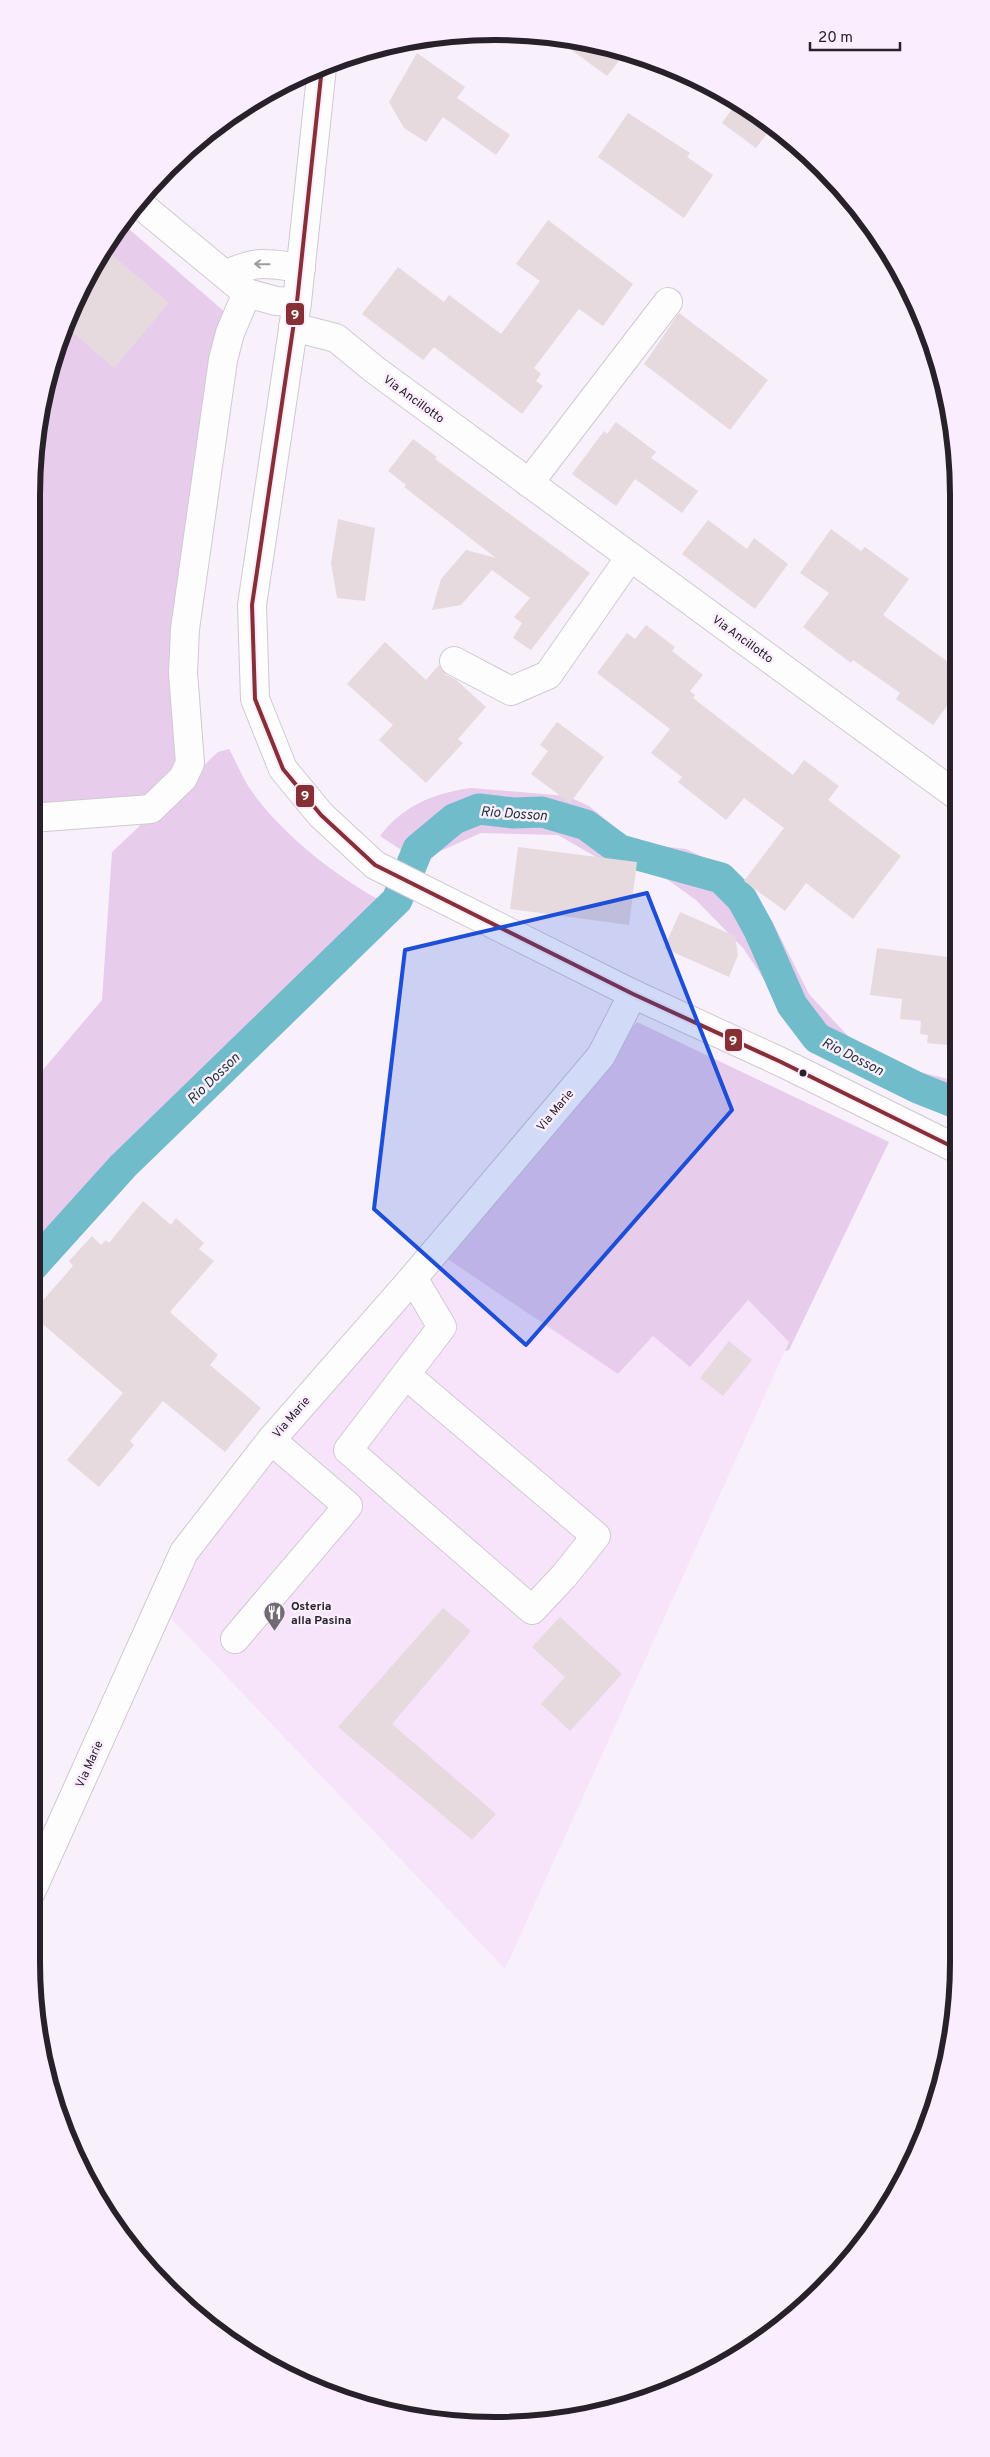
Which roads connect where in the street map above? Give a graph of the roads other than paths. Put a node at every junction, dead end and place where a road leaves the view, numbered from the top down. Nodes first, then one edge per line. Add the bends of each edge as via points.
1 (321, 75) edge
2 (143, 207) edge
3 (301, 268) junction
4 (226, 275) junction
5 (247, 293) junction
6 (668, 302) dead end
7 (295, 315) junction
8 (529, 483) junction
9 (630, 557) junction
10 (454, 661) dead end
11 (950, 791) edge
12 (40, 817) edge
13 (633, 994) junction
14 (950, 1146) edge
15 (413, 1278) junction
16 (406, 1375) junction
17 (271, 1440) junction
18 (235, 1639) dead end
19 (40, 1872) edge

1 - 3 street
2 - 4 street
3 -> 4 street via 260,263
3 - 7 street
4 - 5 street
5 - 7 street, Via Ancillotto via 276,301
5 - 12 street via 230,333 223,360 185,629 183,673 190,763 183,778 151,809
6 - 8 street
7 - 8 street, Via Ancillotto via 336,338
7 - 13 street via 252,605 255,699 283,769 321,814 375,865
8 - 9 street, Via Ancillotto
9 - 10 street via 548,675 511,691
9 - 11 street, Via Ancillotto
13 - 14 street
13 - 15 street, Via Marie via 601,1056
15 - 16 street via 442,1327
15 - 17 street, Via Marie
16 - 16 street via 348,1450 532,1610 596,1536
17 - 18 street via 348,1506
17 - 19 street, Via Marie via 184,1552

